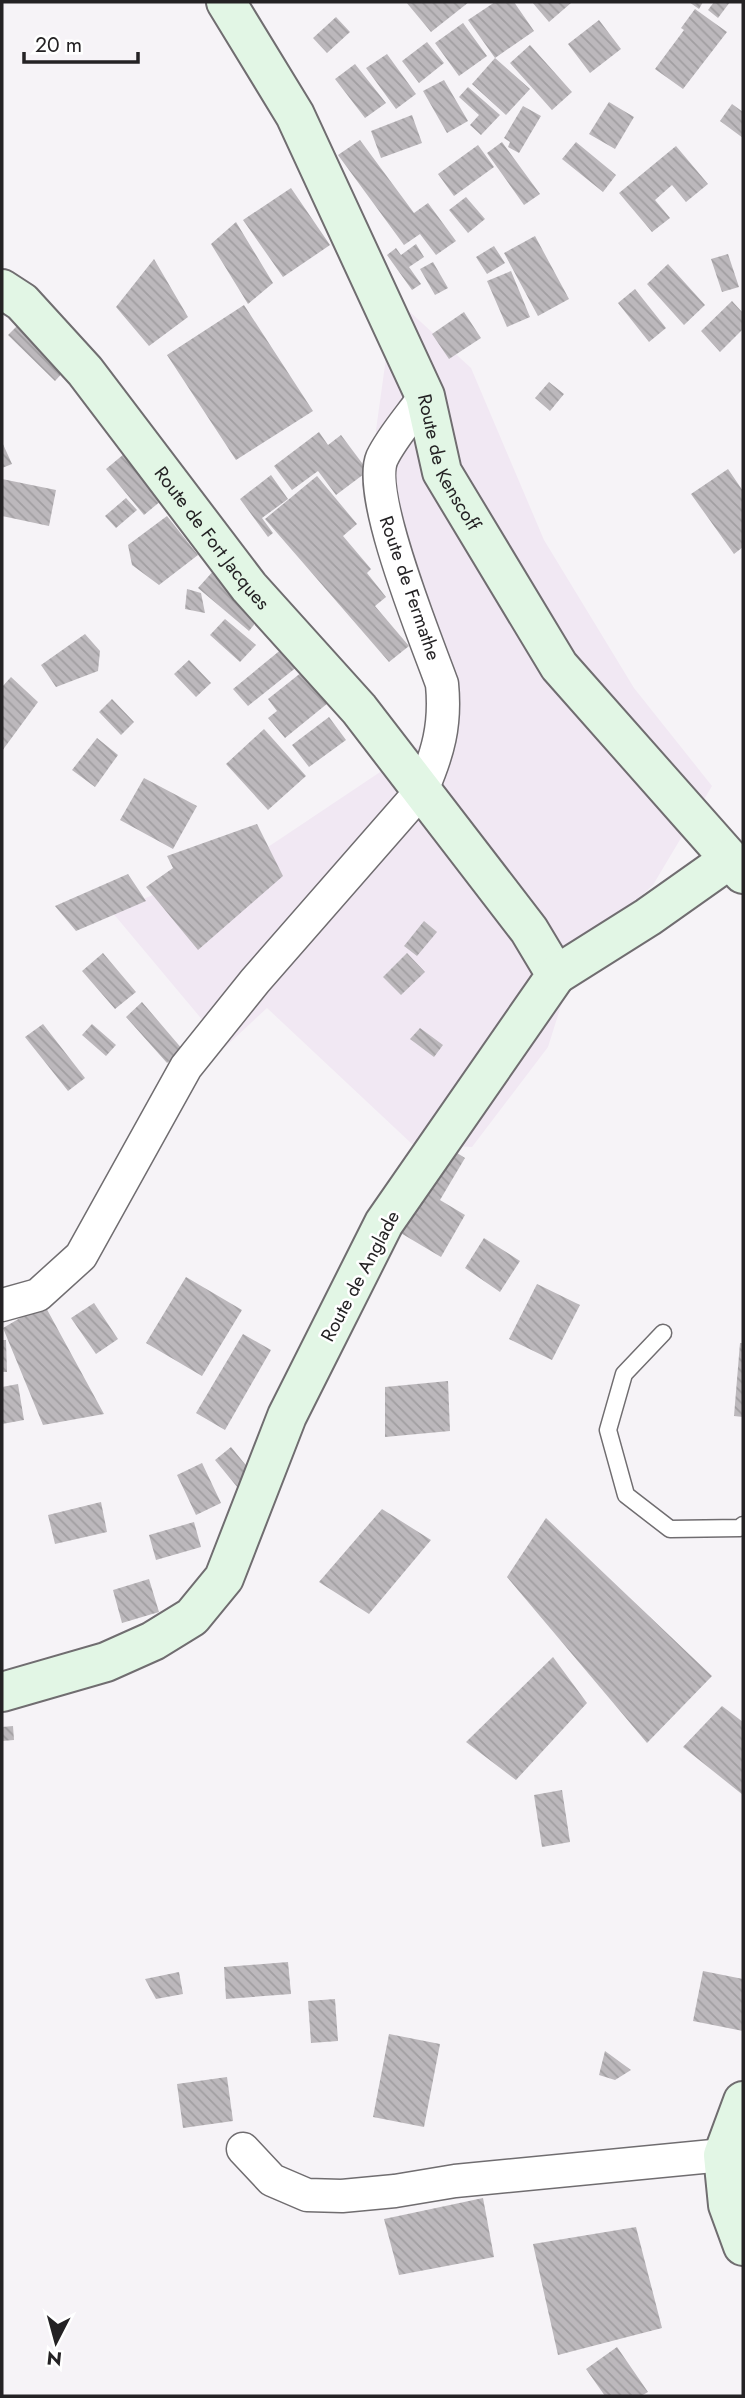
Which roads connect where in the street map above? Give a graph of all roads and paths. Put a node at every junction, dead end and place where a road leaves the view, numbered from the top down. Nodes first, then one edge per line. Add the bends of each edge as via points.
1 (226, 2) edge
2 (2, 289) edge
3 (425, 396) junction
4 (422, 790) junction
5 (737, 867) edge
6 (556, 975) junction
7 (2, 1305) edge
8 (663, 1333) dead end
9 (743, 1525) edge
10 (2, 1692) edge
11 (743, 2101) edge
12 (243, 2149) dead end
13 (723, 2155) junction
14 (743, 2246) edge

1 - 3 street, Route de Kenscoff via 295,115
2 - 4 street, Route de Fort Jacques via 22,302 85,372 249,587 359,709
3 - 4 street, Route de Fermathe via 381,460 386,526 442,684 441,738
3 - 5 street, Route de Kenscoff via 442,472 559,666
4 - 6 street via 529,930
4 - 7 street, Route de Fermathe via 186,1067 81,1256 38,1295
5 - 6 street
6 - 10 street, Route de Anglade via 384,1223 287,1416 224,1578 191,1617 153,1641 106,1662
8 - 9 lane via 624,1374 608,1430 626,1494 670,1529
11 - 13 street
12 - 13 street via 272,2180 307,2195 342,2196
13 - 14 street via 728,2205

